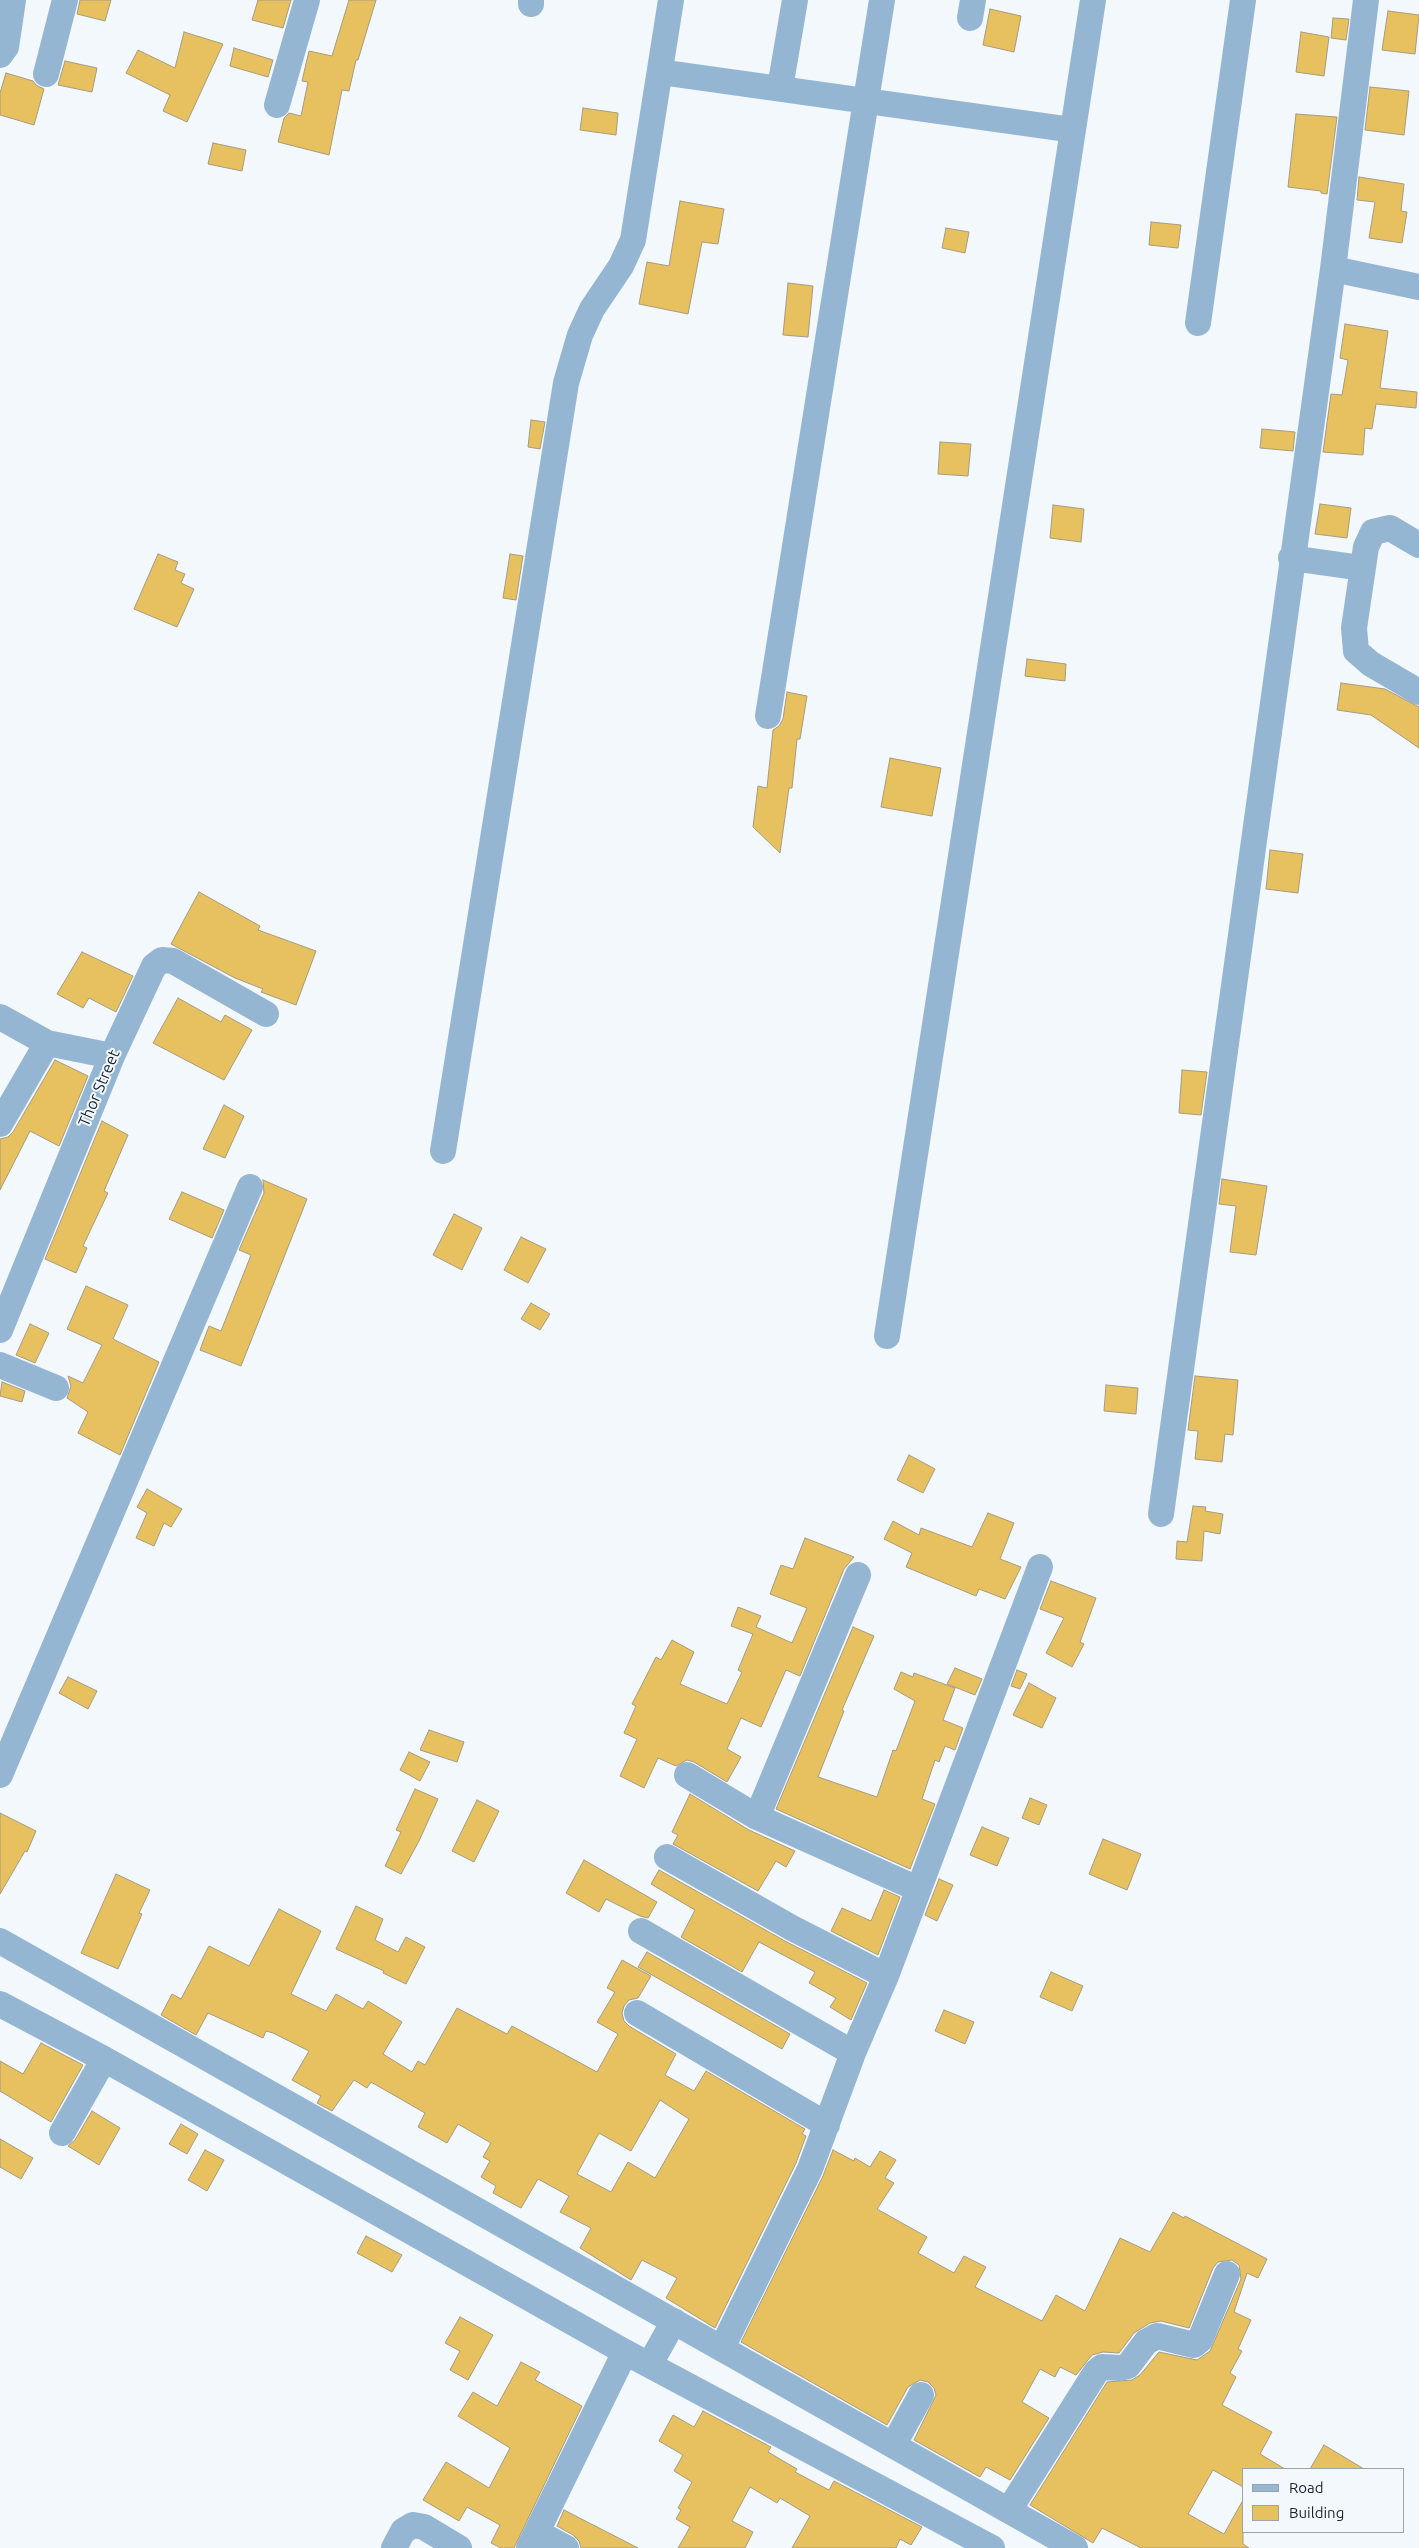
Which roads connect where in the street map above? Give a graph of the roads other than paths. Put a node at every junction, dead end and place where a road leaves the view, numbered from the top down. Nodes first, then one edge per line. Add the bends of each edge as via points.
1 (13, 0) edge
2 (65, 0) edge
3 (308, 0) edge
4 (671, 0) edge
5 (795, 0) edge
6 (882, 0) edge
7 (1092, 0) edge
8 (1244, 0) edge
9 (1366, 0) edge
10 (0, 55) edge
11 (660, 72) junction
12 (46, 74) dead end
13 (780, 88) junction
14 (867, 100) junction
15 (277, 105) dead end
16 (1073, 130) junction
17 (1333, 269) junction
18 (1419, 287) edge
19 (1198, 323) dead end
20 (1419, 545) edge
21 (1291, 558) junction
22 (1362, 568) junction
23 (1419, 692) edge
24 (768, 716) dead end
25 (266, 1014) dead end
26 (0, 1017) edge
27 (47, 1043) junction
28 (112, 1056) junction
29 (0, 1124) edge
30 (443, 1151) dead end
31 (250, 1187) dead end
32 (0, 1330) edge
33 (887, 1336) dead end
34 (0, 1365) edge
35 (56, 1388) dead end
36 (1160, 1514) dead end
37 (1040, 1567) dead end
38 (858, 1575) dead end
39 (0, 1775) edge
40 (687, 1775) dead end
41 (757, 1817) junction
42 (667, 1857) dead end
43 (918, 1889) junction
44 (641, 1931) dead end
45 (0, 1941) edge
46 (886, 1976) junction
47 (2, 2008) edge
48 (637, 2013) dead end
49 (853, 2053) junction
50 (104, 2060) junction
51 (828, 2125) junction
52 (62, 2133) dead end
53 (1227, 2274) dead end
54 (672, 2324) junction
55 (722, 2348) junction
56 (626, 2352) junction
57 (653, 2358) junction
58 (920, 2395) dead end
59 (894, 2444) junction
60 (1009, 2510) junction
61 (534, 2540) edge
62 (1070, 2547) edge
63 (394, 2548) edge
64 (459, 2548) edge
65 (566, 2548) edge
66 (992, 2548) edge

1 - 10 street via 6,47
2 - 12 street
3 - 15 street
4 - 11 street
5 - 13 street
6 - 14 street
7 - 16 street
8 - 19 street
9 - 17 street
11 - 13 street
11 - 30 street via 633,240 580,335 566,383
13 - 14 street
14 - 16 street
14 - 24 street
16 - 33 street
17 - 18 street
17 - 21 street
20 - 22 street via 1390,528 1373,532
21 - 22 street
21 - 36 street
22 - 23 street via 1354,628 1356,650 1371,664
25 - 28 street, Thor Street via 173,962 162,960 154,966
26 - 27 street
27 - 28 street
27 - 29 street
28 - 32 street, Thor Street
31 - 39 street
34 - 35 street
37 - 43 street
38 - 41 street
40 - 41 street
41 - 43 street
42 - 46 street via 792,1928
43 - 46 street
44 - 49 street
45 - 54 street
46 - 49 street
47 - 50 street
48 - 51 street
49 - 51 street
50 - 52 street
50 - 56 street
51 - 55 street via 810,2169
53 - 60 street via 1200,2340 1194,2345 1157,2336 1146,2342 1128,2366 1102,2367 1096,2372
54 - 55 street
54 - 57 street
55 - 59 street
56 - 57 street
56 - 61 street
57 - 66 street
58 - 59 street
59 - 60 street
60 - 62 street
61 - 65 street
63 - 64 street via 403,2531 413,2525 424,2527

